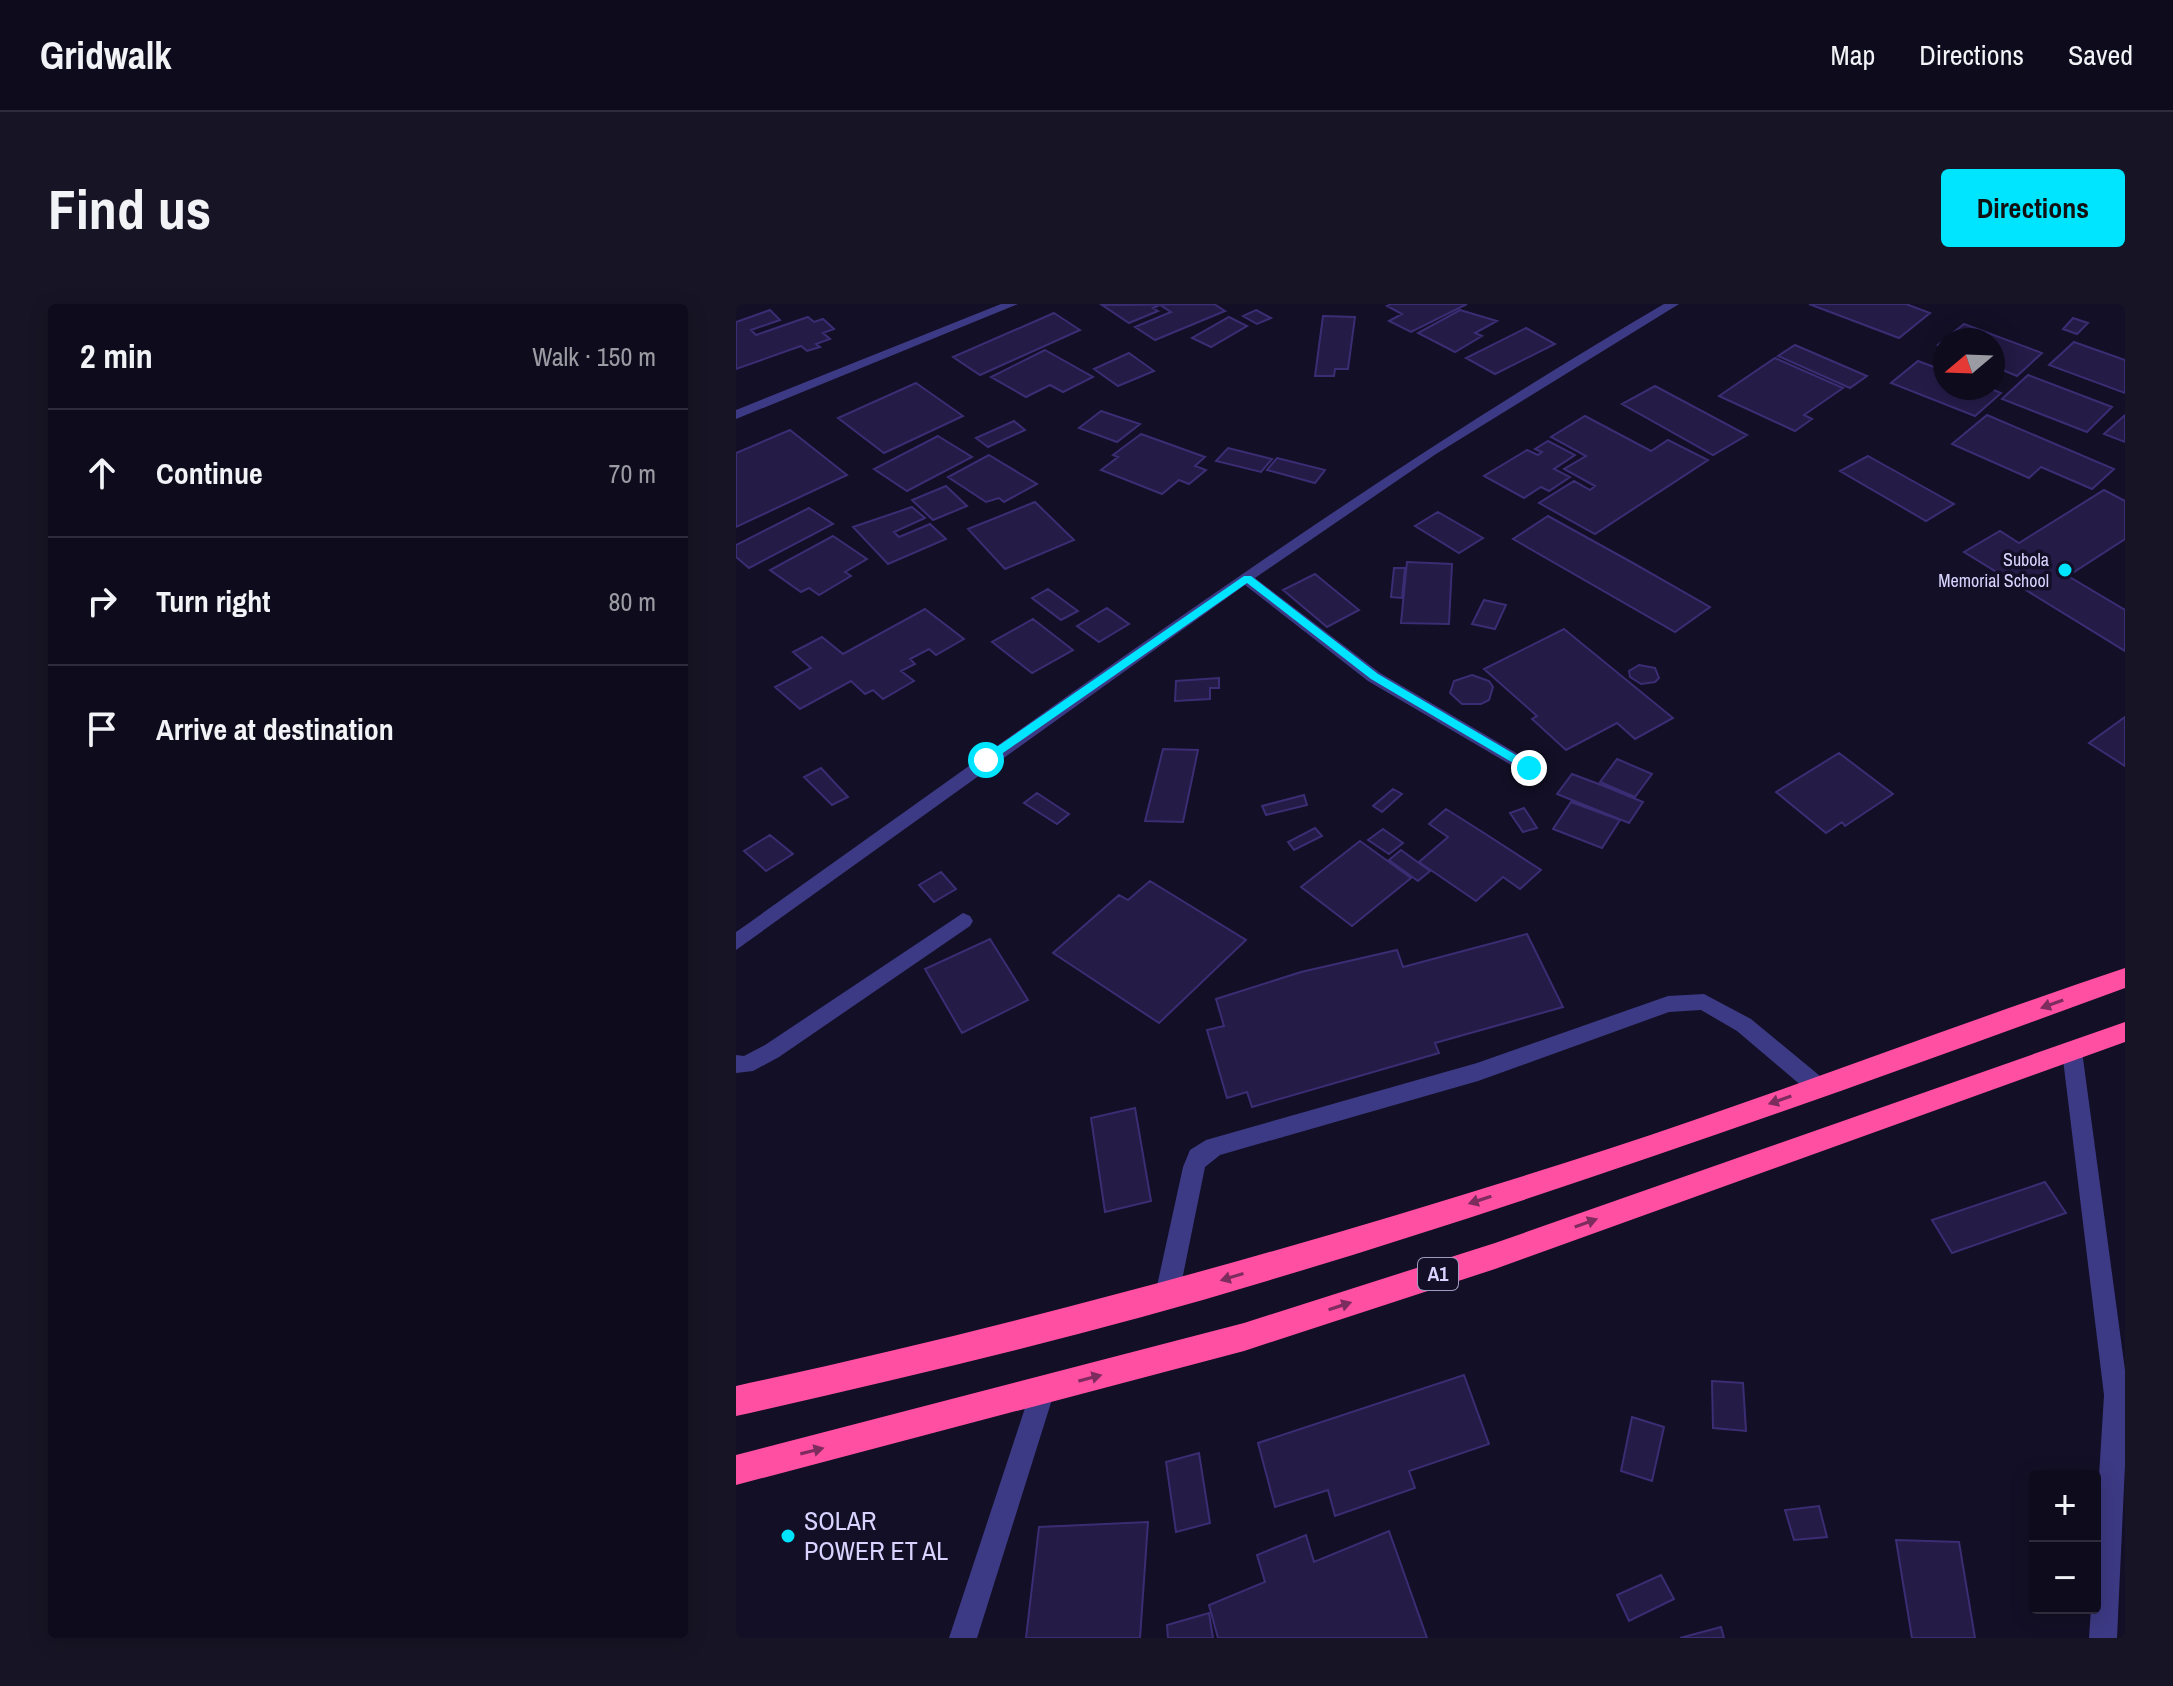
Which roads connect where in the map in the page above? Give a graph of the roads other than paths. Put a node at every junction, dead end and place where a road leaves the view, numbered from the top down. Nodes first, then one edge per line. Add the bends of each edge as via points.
1 (1012, 304) edge
2 (1673, 304) edge
3 (736, 415) edge
4 (1247, 579) junction
5 (1529, 768) dead end
6 (963, 921) dead end
7 (736, 942) edge
8 (2125, 978) edge
9 (2125, 1032) edge
10 (2072, 1051) junction
11 (736, 1064) edge
12 (1818, 1087) junction
13 (1167, 1295) junction
14 (1043, 1390) junction
15 (736, 1401) edge
16 (736, 1470) edge
17 (963, 1638) edge
18 (2103, 1638) edge

1 - 3 street
2 - 4 street via 1568,363
4 - 5 street via 1374,677
4 - 7 street
6 - 11 street via 772,1051 746,1065
8 -> 12 highway
9 - 10 highway, A1
14 -> 10 highway, A1 via 1244,1337 1495,1256
10 - 18 street via 2116,1395
12 -> 13 highway via 1480,1201
12 - 13 street via 1744,1025 1704,1002 1668,1004 1478,1072 1214,1147 1198,1157 1194,1167
13 - 15 highway via 853,1377
16 -> 14 highway, A1
14 - 17 street

